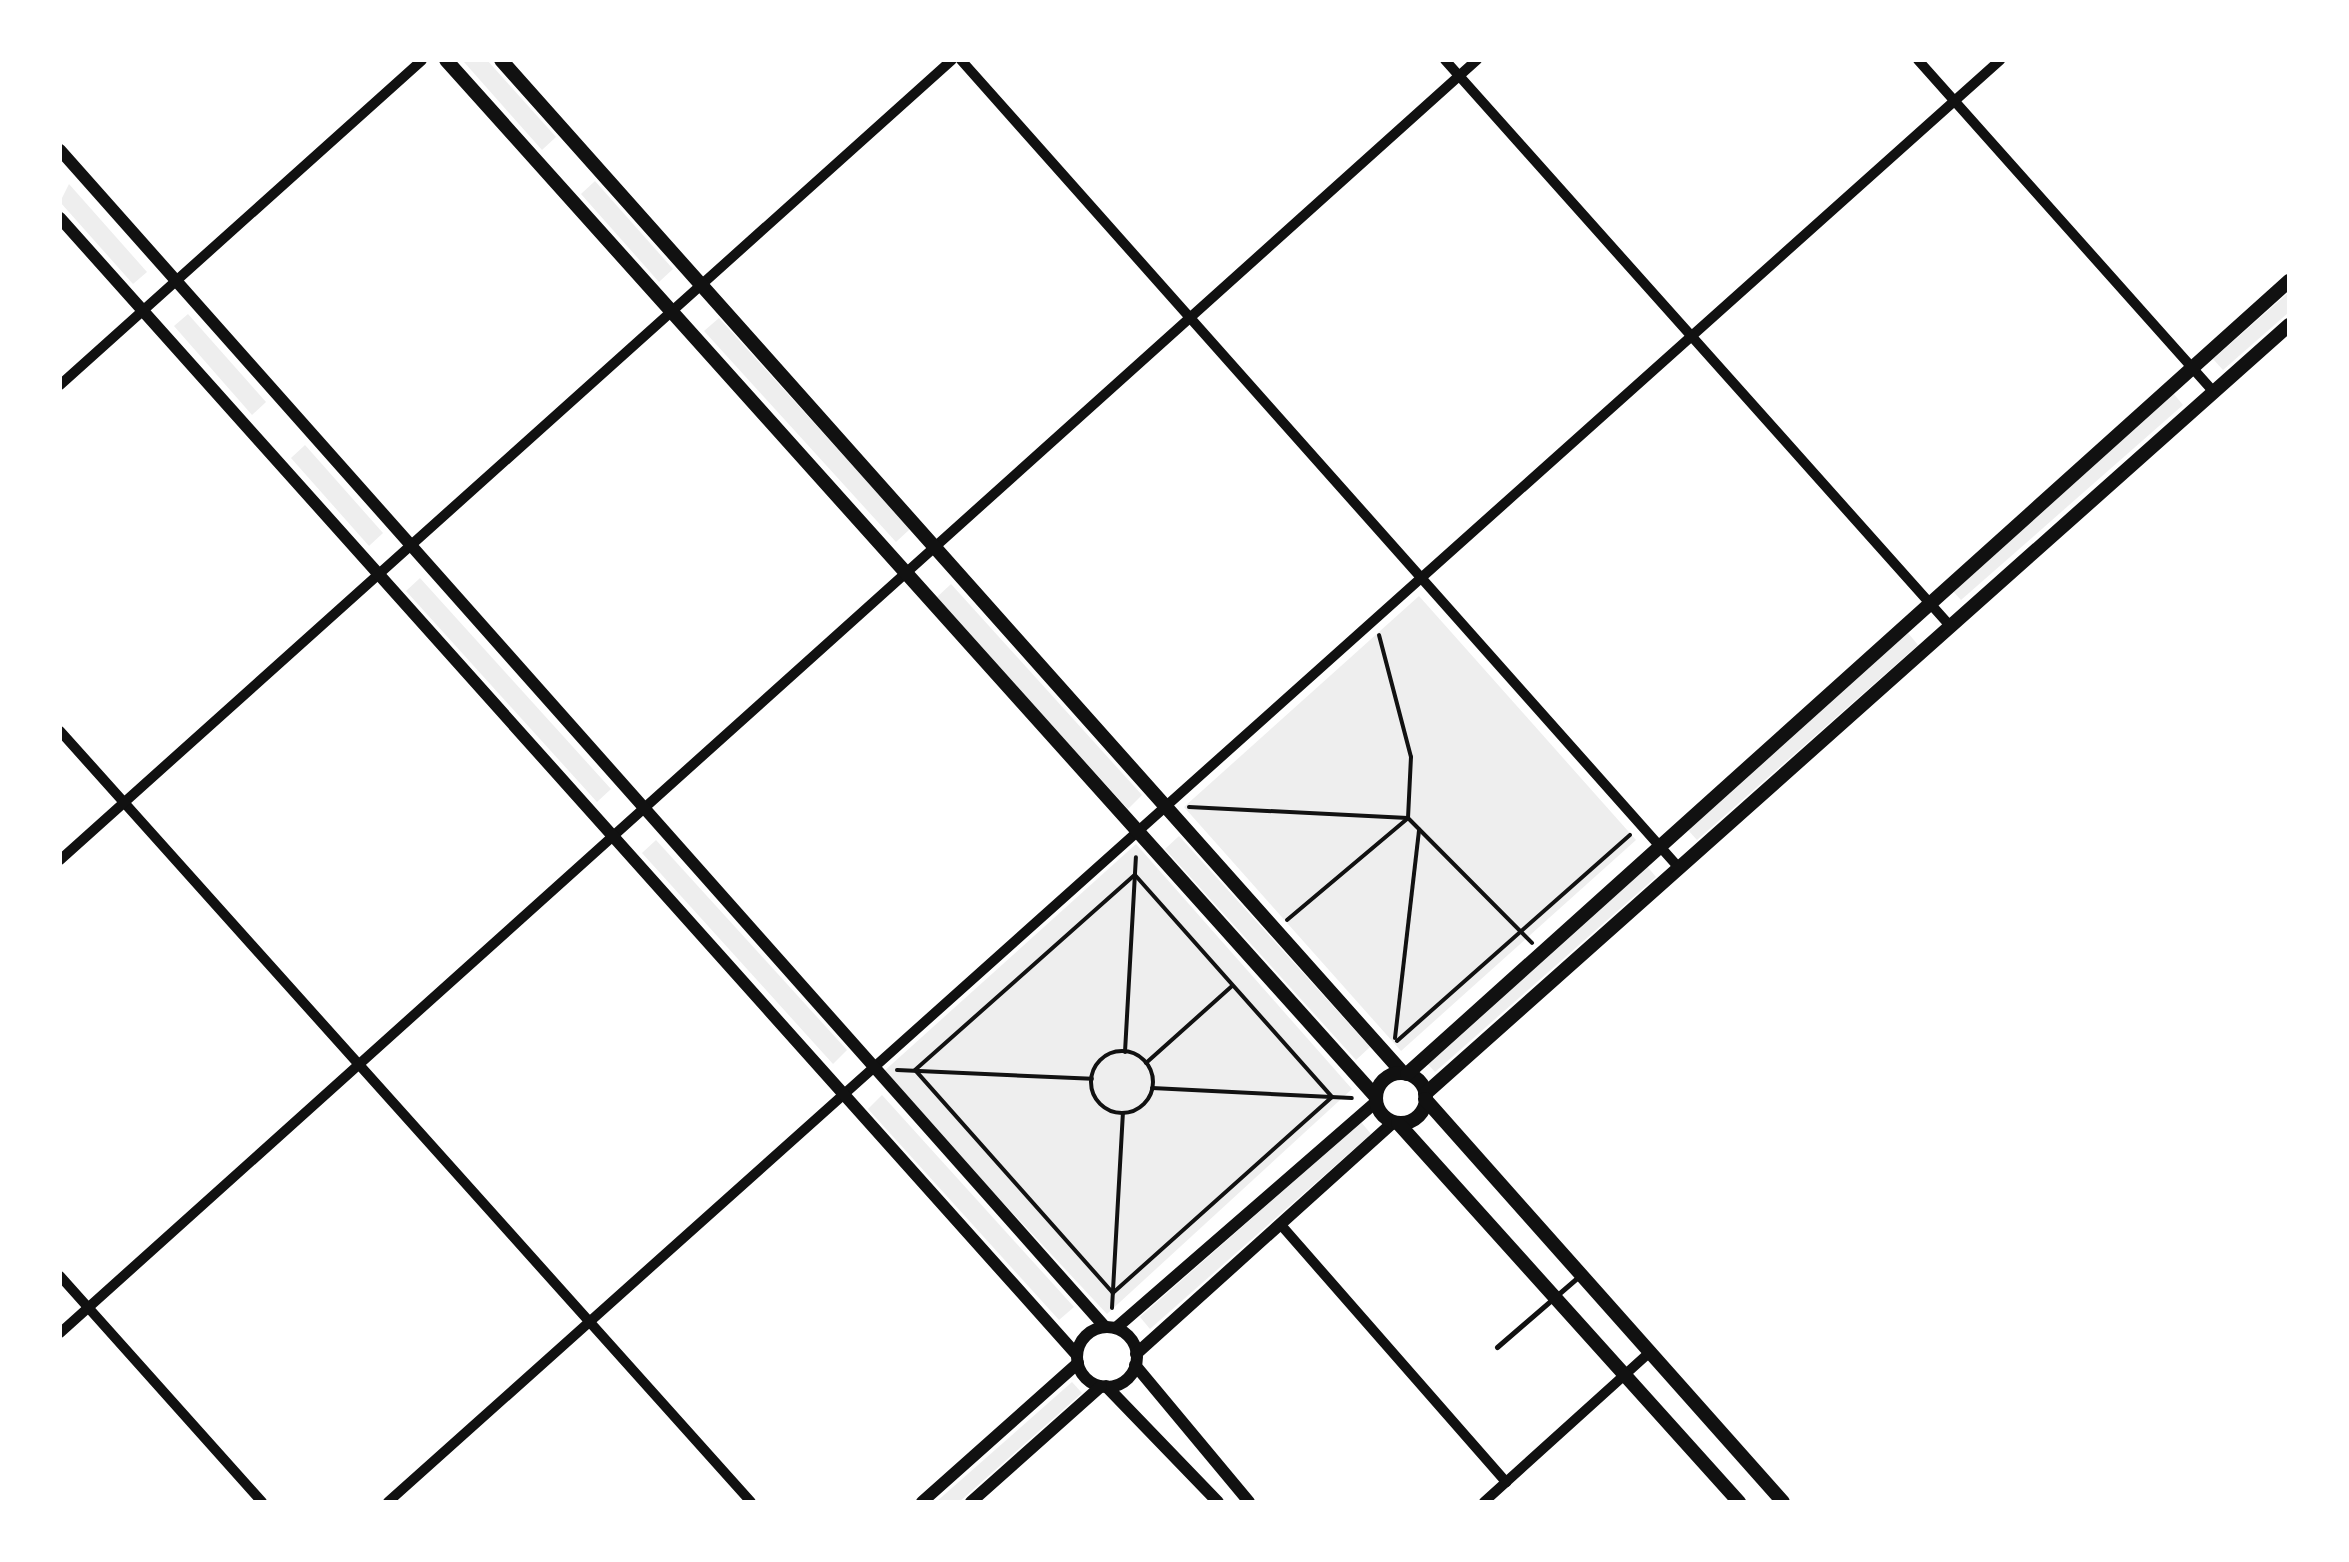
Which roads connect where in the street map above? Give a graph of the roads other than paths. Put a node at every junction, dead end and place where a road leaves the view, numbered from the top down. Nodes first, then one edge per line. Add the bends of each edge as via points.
1 (422, 60) edge
2 (446, 60) edge
3 (501, 60) edge
4 (952, 60) edge
5 (961, 60) edge
6 (1444, 60) edge
7 (1477, 60) edge
8 (1918, 60) edge
9 (2000, 60) edge
10 (1459, 76) junction
11 (1954, 101) junction
12 (60, 150) edge
13 (60, 218) edge
14 (2289, 281) edge
15 (175, 282) junction
16 (702, 284) junction
17 (143, 310) junction
18 (672, 312) junction
19 (1190, 318) junction
20 (2289, 324) edge
21 (1691, 336) junction
22 (2192, 368) junction
23 (60, 385) edge
24 (2214, 392) junction
25 (412, 545) junction
26 (934, 548) junction
27 (906, 573) junction
28 (379, 574) junction
29 (1421, 578) junction
30 (1929, 603) junction
31 (1951, 627) junction
32 (60, 731) edge
33 (124, 802) junction
34 (647, 806) junction
35 (1164, 807) junction
36 (1138, 832) junction
37 (613, 836) junction
38 (1658, 844) junction
39 (60, 860) edge
40 (1680, 869) junction
41 (359, 1064) junction
42 (873, 1068) junction
43 (1405, 1073) junction
44 (844, 1094) junction
45 (1425, 1096) junction
46 (1376, 1100) junction
47 (1396, 1122) junction
48 (1281, 1225) junction
49 (1582, 1273) junction
50 (60, 1276) edge
51 (1554, 1297) junction
52 (88, 1308) junction
53 (590, 1322) junction
54 (1111, 1328) junction
55 (60, 1333) edge
56 (1497, 1347) dead end
57 (1651, 1351) junction
58 (1078, 1359) junction
59 (1136, 1360) junction
60 (1624, 1375) junction
61 (1103, 1386) junction
62 (1506, 1482) junction
63 (1237, 1489) junction
64 (262, 1502) edge
65 (388, 1502) edge
66 (750, 1502) edge
67 (922, 1502) edge
68 (970, 1502) edge
69 (1220, 1502) edge
70 (1249, 1502) edge
71 (1484, 1502) edge
72 (1739, 1502) edge
73 (1783, 1502) edge

1 - 15 street
2 - 18 main road
3 - 16 main road
4 - 16 street
5 - 19 street
6 - 10 street
7 - 10 street
8 - 11 street
9 - 11 street
10 - 19 street
10 - 21 street
11 - 21 street
11 - 22 street
12 - 15 street
13 - 17 street
14 - 22 main road
15 - 17 street
15 - 25 street
16 - 18 street
16 - 26 main road
17 - 23 street
17 - 28 street
18 - 25 street
18 - 27 main road
19 - 26 street
19 - 29 street
20 - 24 main road
21 - 29 street
21 - 30 street
22 - 24 street
22 - 30 main road
24 - 31 main road
25 - 28 street
25 - 34 street
26 - 27 street
26 - 35 main road
27 - 34 street
27 - 36 main road
28 - 33 street
28 - 37 street
29 - 35 street
29 - 38 street
30 - 31 street
30 - 38 main road
31 - 40 main road
32 - 33 street
33 - 39 street
33 - 41 street
34 - 37 street
34 - 42 street
35 - 36 street
35 - 43 main road via 1393,1050
36 - 42 street
36 - 46 main road
37 - 41 street
37 - 44 street
38 - 40 street
38 - 43 main road
40 - 45 main road
41 - 52 street
41 - 53 street
42 - 44 street
42 - 54 street
43 - 45 main road
43 - 46 main road via 1388,1077
44 - 53 street
44 - 58 street
45 - 47 main road via 1417,1116
45 - 49 main road
46 - 47 main road
46 - 54 street
47 - 48 street
47 - 51 main road
48 - 59 street
48 - 62 street
49 - 51 lane
49 - 57 main road
50 - 52 street
51 - 56 lane
51 - 60 main road
52 - 55 street
52 - 64 street
53 - 65 street
53 - 66 street
54 - 58 street via 1088,1333
54 - 59 street
57 - 60 street
57 - 73 main road
58 - 61 street
58 - 67 street
59 - 61 street
59 - 63 street
60 - 62 street
60 - 72 main road
61 - 68 street
61 - 69 street
62 - 71 street
63 - 69 street
63 - 70 street

